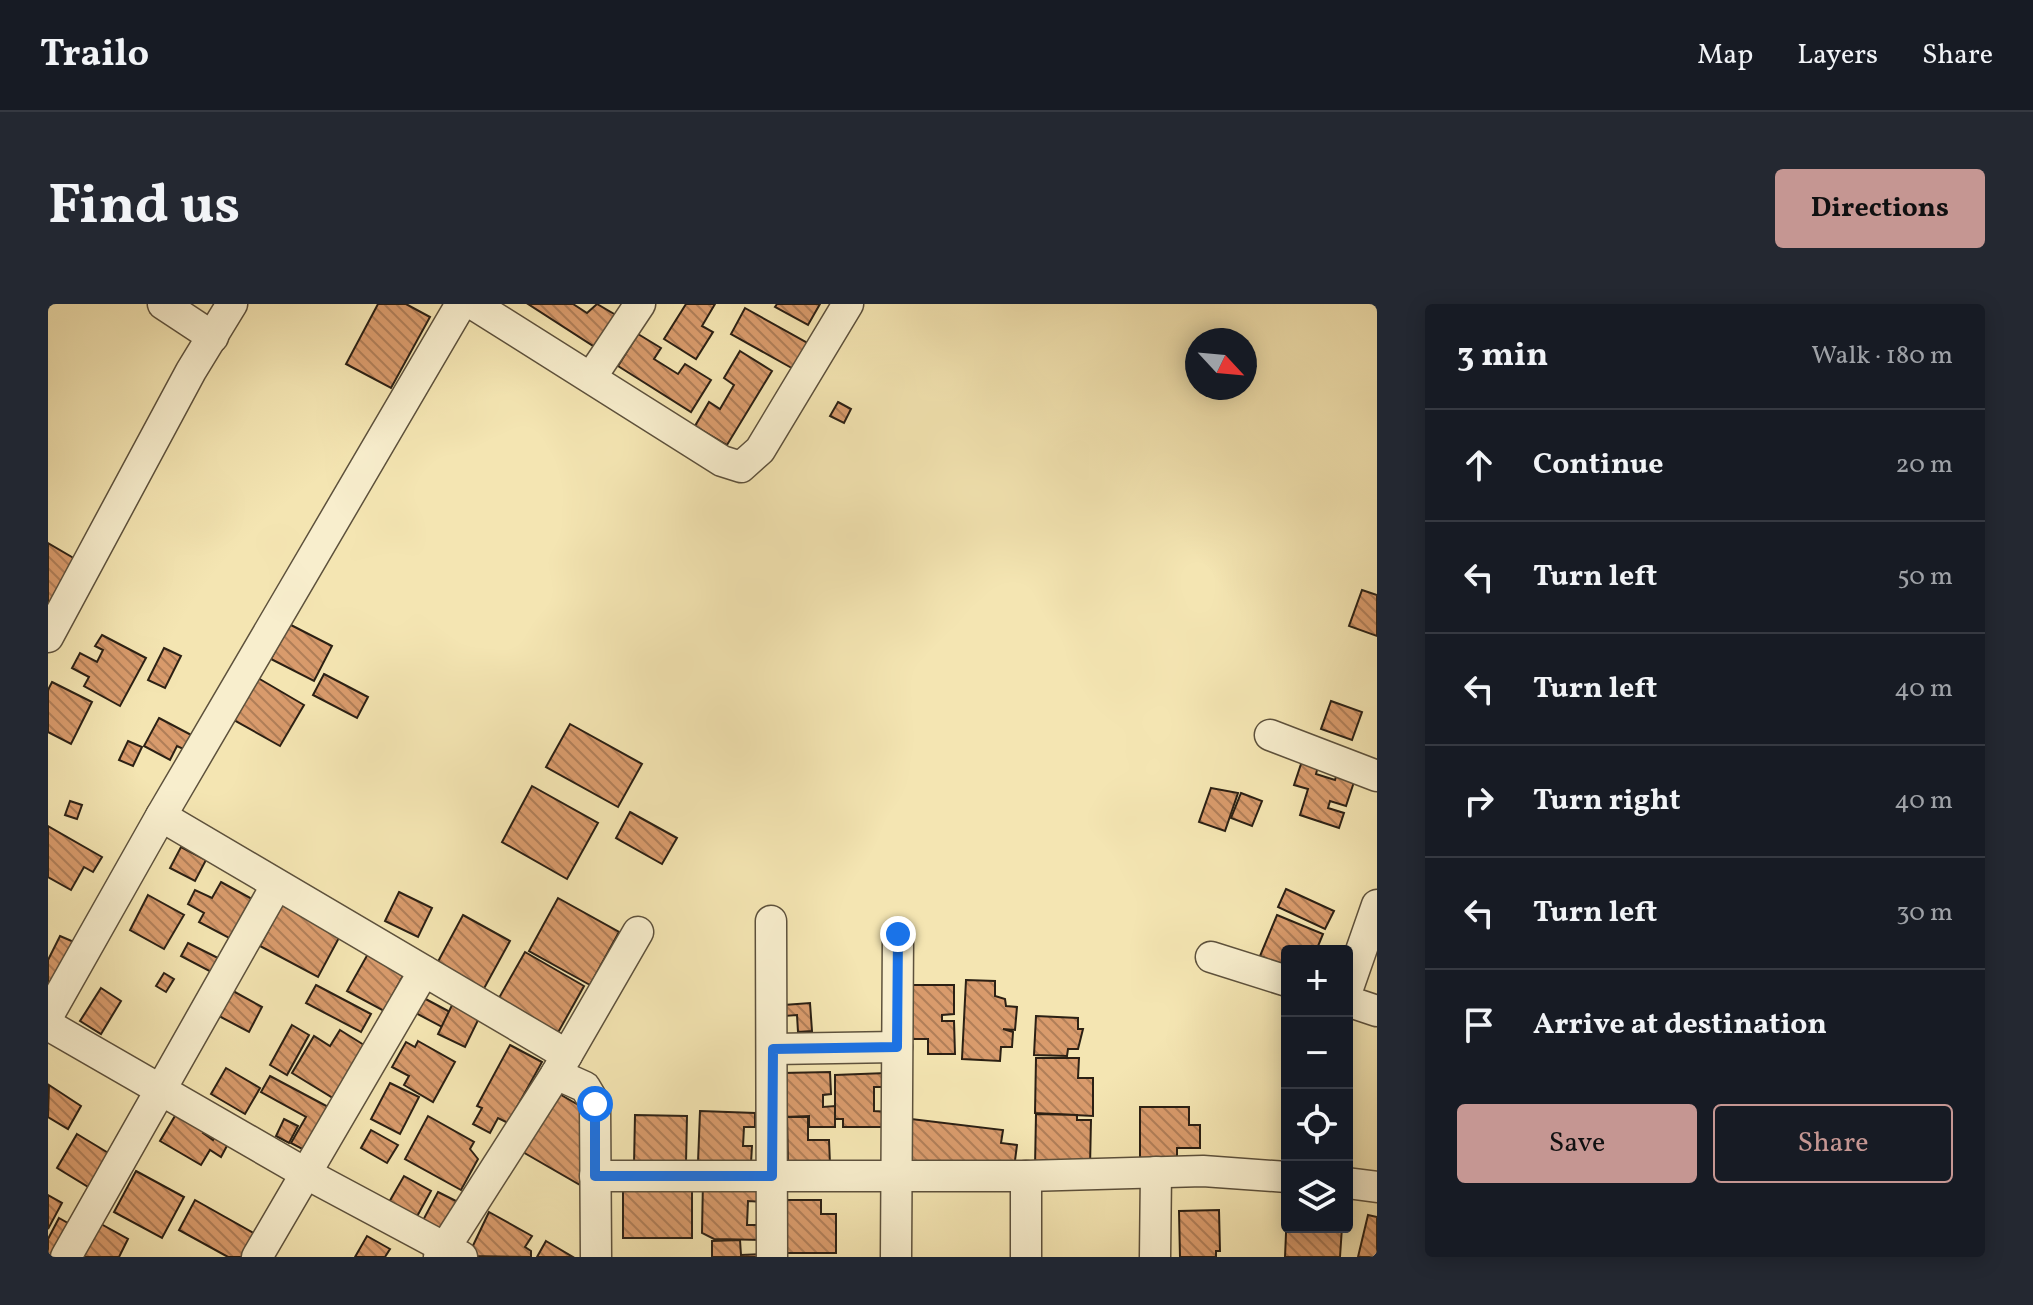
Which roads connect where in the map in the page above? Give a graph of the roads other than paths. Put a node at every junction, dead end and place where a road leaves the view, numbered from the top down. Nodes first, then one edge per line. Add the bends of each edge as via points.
1 (163, 304) edge
2 (232, 304) edge
3 (461, 304) edge
4 (473, 304) edge
5 (640, 304) edge
6 (848, 304) edge
7 (213, 337) junction
8 (592, 376) junction
9 (48, 637) edge
10 (1270, 735) dead end
11 (1377, 776) edge
12 (161, 816) junction
13 (276, 886) junction
14 (1377, 905) edge
15 (771, 921) dead end
16 (638, 932) dead end
17 (898, 934) dead end
18 (1211, 957) dead end
19 (424, 971) junction
20 (1353, 974) edge
21 (1281, 979) edge
22 (1353, 1003) edge
23 (1377, 1011) edge
24 (48, 1016) edge
25 (48, 1025) edge
26 (897, 1047) junction
27 (773, 1049) junction
28 (562, 1064) junction
29 (163, 1088) junction
30 (1156, 1172) junction
31 (305, 1173) junction
32 (595, 1176) junction
33 (772, 1176) junction
34 (897, 1176) junction
35 (1026, 1176) junction
36 (1281, 1177) edge
37 (1353, 1184) edge
38 (1377, 1187) edge
39 (449, 1254) edge
40 (66, 1257) edge
41 (257, 1257) edge
42 (596, 1257) edge
43 (772, 1257) edge
44 (896, 1257) edge
45 (1026, 1257) edge
46 (1155, 1257) edge

1 - 7 street
2 - 7 street
3 - 12 street
4 - 8 street
5 - 8 street
6 - 8 street via 760,450 741,467 705,451
7 - 9 street
10 - 11 street
12 - 13 street
12 - 24 street
13 - 19 street
13 - 29 street
14 - 20 street
15 - 27 street
16 - 28 street
17 - 26 street
18 - 21 street
19 - 28 street
19 - 31 street
22 - 23 street
25 - 29 street
26 - 27 street
26 - 34 street
27 - 33 street
28 - 32 street via 593,1095
28 - 39 street
29 - 31 street
29 - 40 street
30 - 35 street
30 - 36 street
30 - 46 street
31 - 39 street
31 - 41 street
32 - 33 street
32 - 42 street
33 - 34 street
33 - 43 street
34 - 35 street
34 - 44 street
35 - 45 street
37 - 38 street

